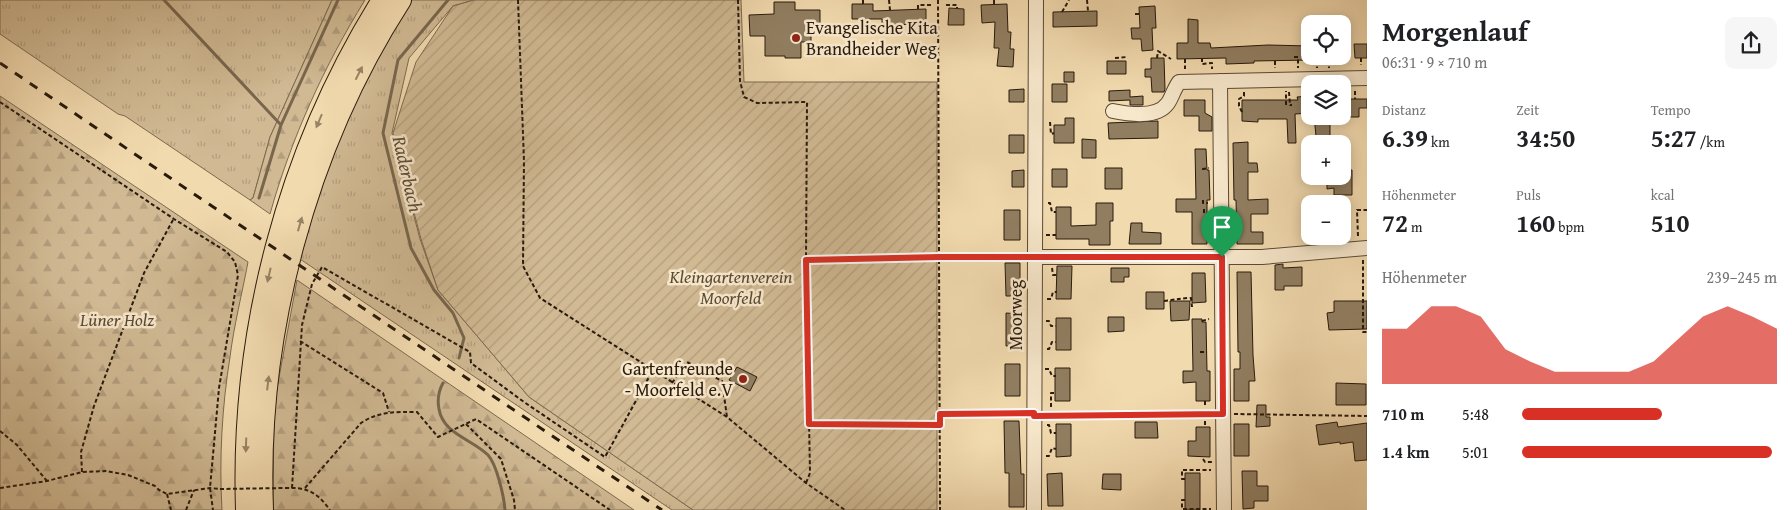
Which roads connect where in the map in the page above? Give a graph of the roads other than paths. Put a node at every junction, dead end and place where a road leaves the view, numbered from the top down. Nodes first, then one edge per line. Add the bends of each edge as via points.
1 (382, 0) edge
2 (401, 0) edge
3 (1036, 0) edge
4 (1367, 78) edge
5 (1220, 81) junction
6 (1113, 111) dead end
7 (1363, 248) edge
8 (1035, 257) junction
9 (1222, 257) junction
10 (246, 510) edge
11 (263, 510) edge
12 (1034, 510) edge
13 (1224, 510) edge

1 -> 10 highway via 331,92 301,165 280,232 260,313 253,361 246,443
11 -> 2 highway via 264,416 270,362 298,235 316,177 348,97 375,42
3 - 8 street, Moorweg
4 - 5 street
5 - 6 street via 1179,82 1167,104 1155,112
5 - 9 street
7 - 9 street via 1262,257
8 - 9 street
8 - 12 street, Moorweg
9 - 13 street

